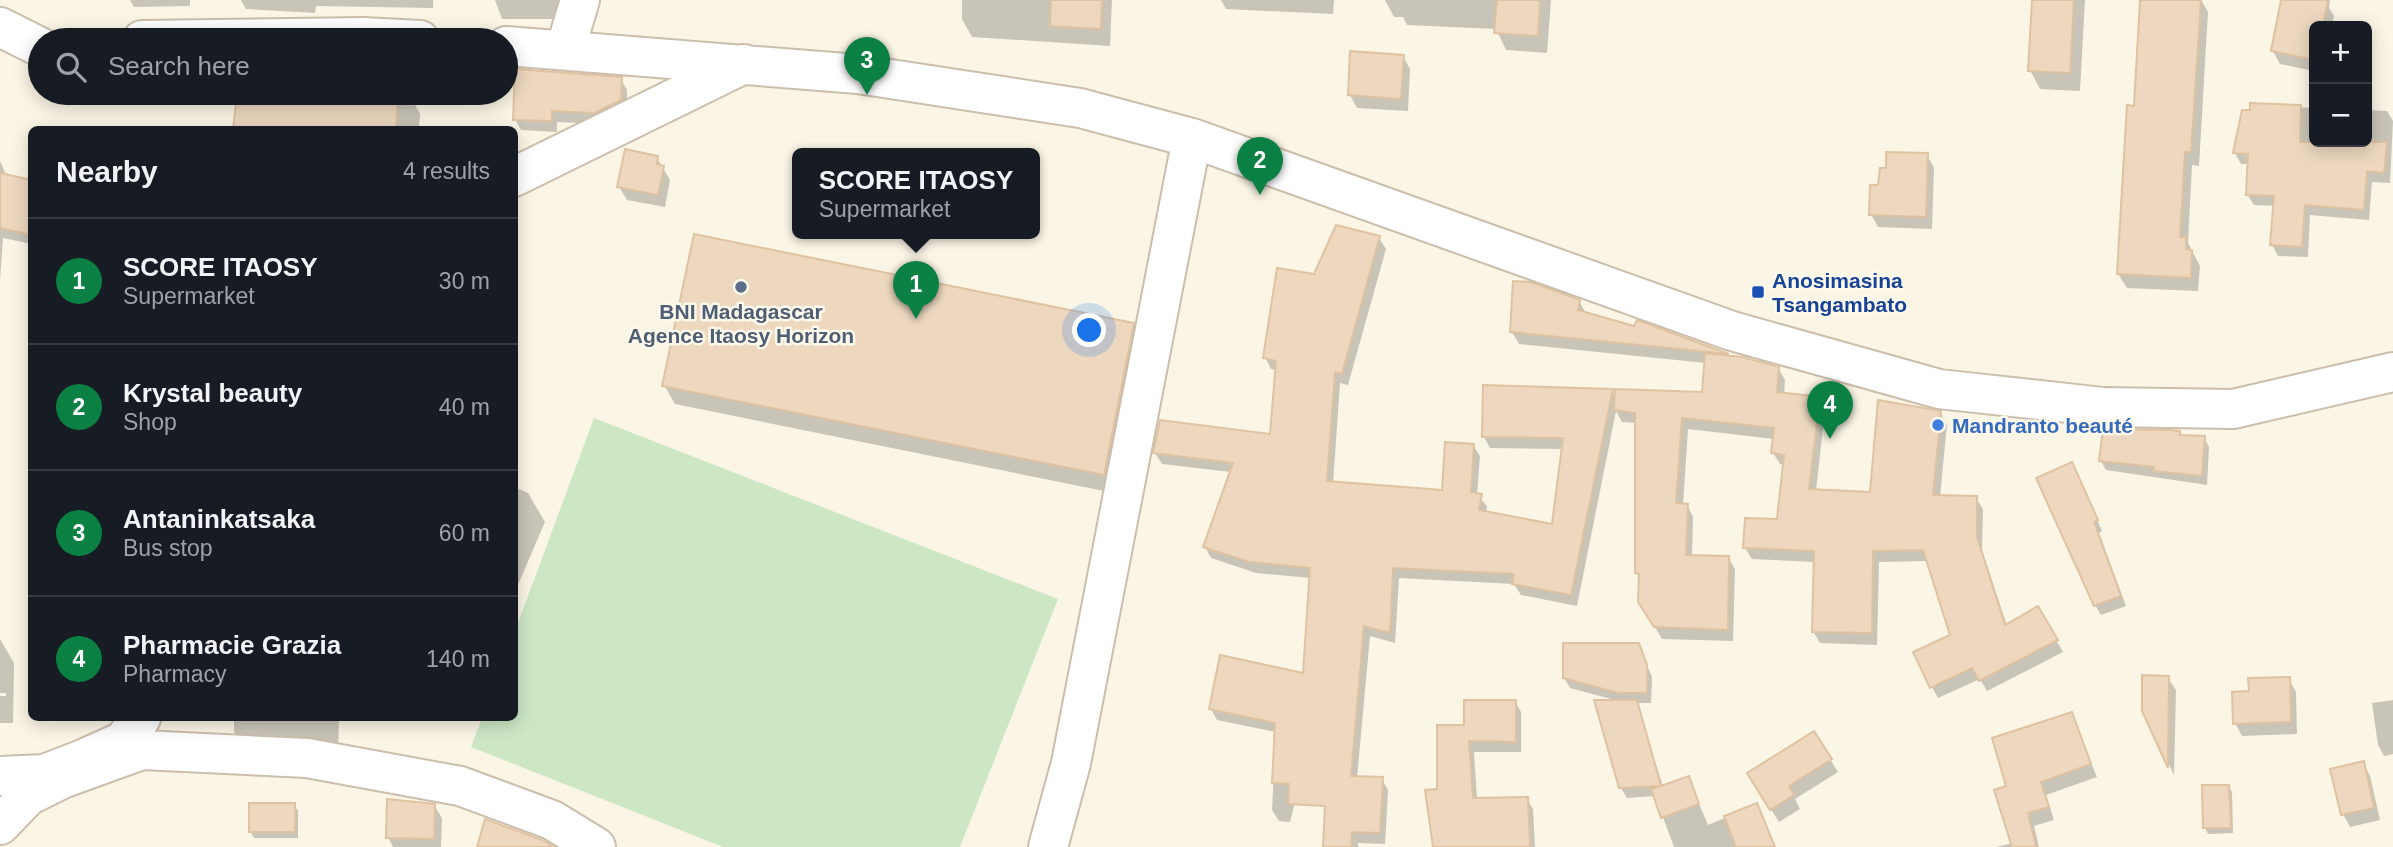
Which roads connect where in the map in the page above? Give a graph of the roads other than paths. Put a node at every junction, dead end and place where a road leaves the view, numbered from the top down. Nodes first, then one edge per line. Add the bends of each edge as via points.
1 (580, 0) edge
2 (0, 27) edge
3 (28, 42) edge
4 (518, 47) edge
5 (28, 49) edge
6 (565, 50) junction
7 (0, 52) edge
8 (745, 64) junction
9 (1192, 138) junction
10 (518, 175) edge
11 (2393, 372) edge
12 (139, 721) edge
13 (0, 776) edge
14 (0, 825) edge
15 (596, 847) edge
16 (1048, 847) edge

1 - 6 street
2 - 3 street
4 - 6 street
5 - 7 street
6 - 8 street
8 - 9 street via 858,74 1080,108
8 - 10 street
9 - 11 street via 1732,331 1939,389 2103,407 2233,409
9 - 16 street via 1071,763
12 - 13 street via 123,741 83,759 44,774
14 - 15 street via 28,796 142,750 307,758 460,786 552,821

